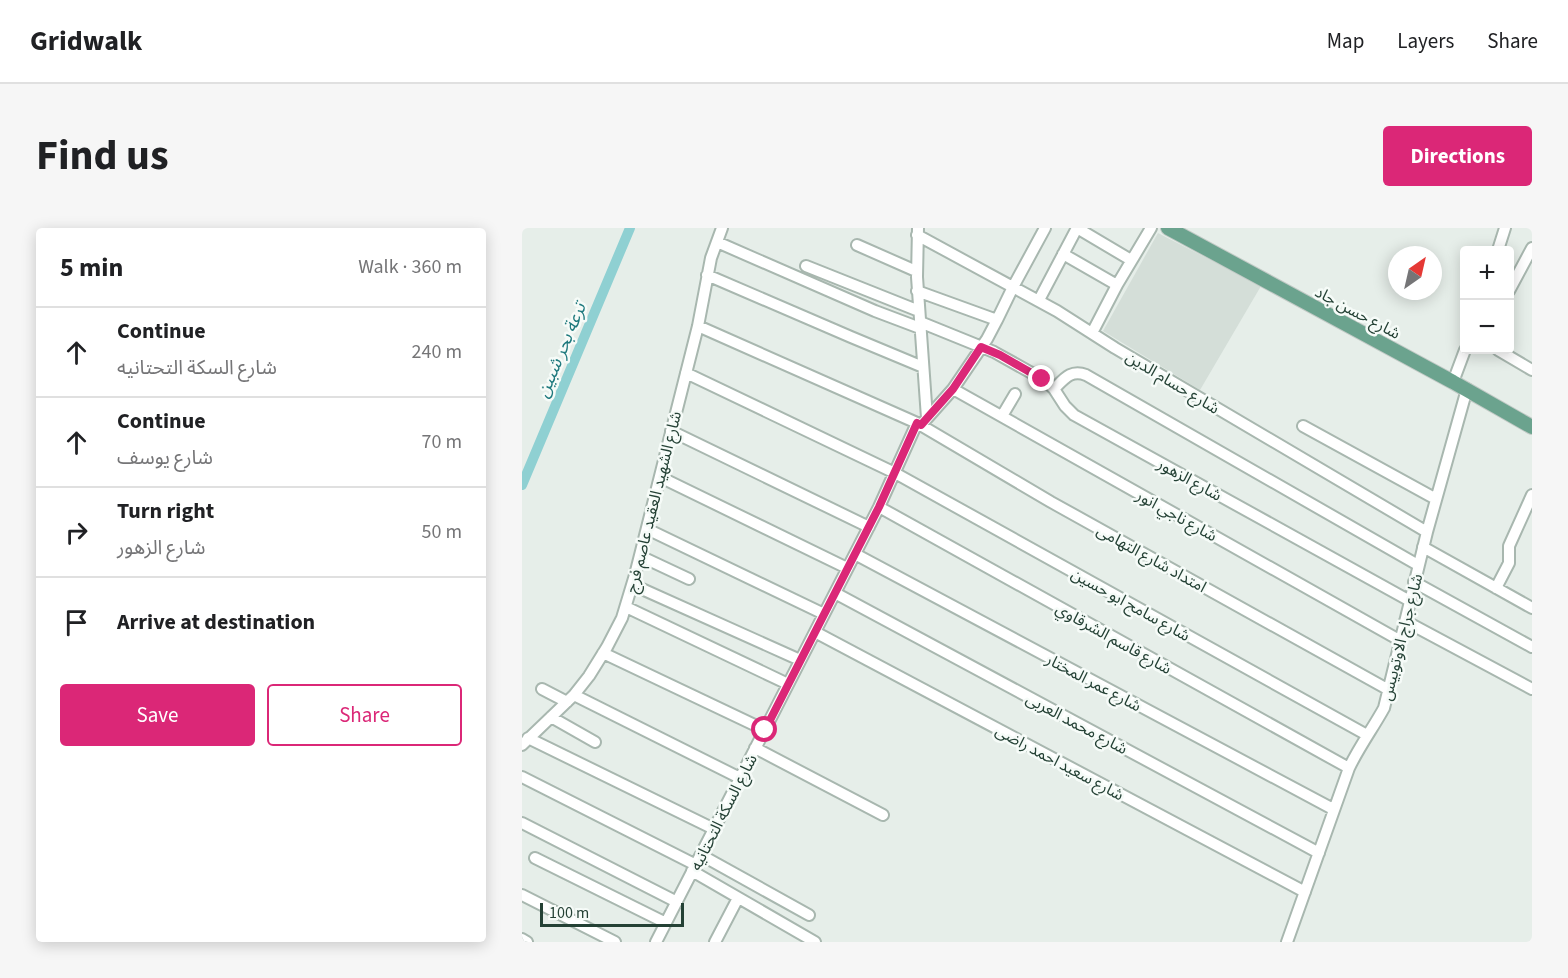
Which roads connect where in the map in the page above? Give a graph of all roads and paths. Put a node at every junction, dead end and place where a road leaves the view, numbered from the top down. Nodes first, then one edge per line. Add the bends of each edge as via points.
1 (723, 228) edge
2 (1045, 228) edge
3 (1077, 228) edge
4 (1151, 228) edge
5 (1168, 228) edge
6 (1505, 228) edge
7 (918, 231) edge
8 (717, 242) junction
9 (856, 244) dead end
10 (1499, 246) edge
11 (1532, 248) edge
12 (1063, 254) junction
13 (1131, 260) junction
14 (806, 266) dead end
15 (916, 271) junction
16 (707, 275) junction
17 (1514, 282) edge
18 (1117, 285) junction
19 (1012, 286) junction
20 (917, 291) junction
21 (1039, 300) junction
22 (920, 320) junction
23 (997, 320) junction
24 (698, 326) junction
25 (1092, 333) junction
26 (981, 347) junction
27 (1464, 354) edge
28 (1506, 354) edge
29 (923, 367) junction
30 (1531, 367) edge
31 (686, 373) junction
32 (1453, 382) junction
33 (953, 389) junction
34 (1054, 389) junction
35 (1467, 389) junction
36 (1015, 394) dead end
37 (1002, 416) junction
38 (921, 422) junction
39 (1304, 426) dead end
40 (1532, 427) edge
41 (671, 431) junction
42 (895, 473) junction
43 (660, 477) junction
44 (1532, 495) edge
45 (1436, 499) junction
46 (879, 507) junction
47 (869, 527) junction
48 (647, 529) junction
49 (1427, 532) junction
50 (1423, 547) junction
51 (855, 554) junction
52 (640, 556) junction
53 (1419, 565) junction
54 (848, 568) junction
55 (689, 579) dead end
56 (1414, 582) junction
57 (633, 585) junction
58 (1496, 588) junction
59 (835, 593) junction
60 (1410, 601) junction
61 (626, 606) junction
62 (1532, 608) edge
63 (824, 614) junction
64 (1405, 621) junction
65 (815, 632) junction
66 (1401, 641) junction
67 (1532, 647) edge
68 (603, 653) junction
69 (800, 660) junction
70 (788, 684) junction
71 (542, 689) dead end
72 (1532, 689) edge
73 (1389, 690) junction
74 (571, 698) junction
75 (551, 717) junction
76 (765, 730) junction
77 (1367, 735) junction
78 (595, 741) dead end
79 (525, 742) edge
80 (755, 748) junction
81 (1349, 768) junction
82 (522, 777) edge
83 (740, 778) junction
84 (1334, 808) junction
85 (883, 815) dead end
86 (522, 824) edge
87 (714, 828) junction
88 (1318, 853) junction
89 (535, 858) dead end
90 (696, 864) junction
91 (1305, 892) junction
92 (522, 895) edge
93 (738, 898) junction
94 (677, 902) junction
95 (809, 915) dead end
96 (666, 923) junction
97 (522, 939) edge
98 (802, 939) edge
99 (527, 942) edge
100 (615, 942) edge
101 (656, 942) edge
102 (715, 942) edge
103 (815, 942) edge
104 (1287, 942) edge

1 - 8 street, شارع الشهيد العقيد عاصم فرج
2 - 19 street
3 - 12 street
3 - 13 street
4 - 13 street
5 - 32 main road, شارع حسن جاد
6 - 10 street
7 - 15 street
7 - 19 street, شارع حسام الدين
8 - 16 street, شارع الشهيد العقيد عاصم فرج
8 - 22 street via 875,311
9 - 15 street
11 - 17 street
12 - 18 street
12 - 21 street
13 - 18 street
14 - 22 street
15 - 20 street
16 - 24 street, شارع الشهيد العقيد عاصم فرج
16 - 29 street
18 - 25 street
19 - 21 street, شارع حسام الدين
19 - 23 street
20 - 22 street
20 - 23 street
21 - 25 street, شارع حسام الدين
22 - 26 street, شارع الزهور
22 - 29 street
23 - 26 street
24 - 31 street, شارع الشهيد العقيد عاصم فرج
24 - 38 street, امتداد شارع التهامى
25 - 49 street, شارع حسام الدين
26 - 33 street
26 - 34 street, شارع الزهور via 1047,381
27 - 32 street
28 - 30 street
29 - 38 street
31 - 41 street, شارع الشهيد العقيد عاصم فرج
31 - 42 street, شارع سامح ابو حسين
32 - 35 main road, شارع حسن جاد
33 - 37 street, شارع ناجي انور
33 - 38 street
34 - 53 street via 1070,374 1086,375
34 - 60 street, شارع الزهور via 1074,415
35 - 40 main road, شارع حسن جاد
35 - 45 street, شارع جراج الاوتوبيس
36 - 37 street
37 - 66 street, شارع ناجي انور
38 - 42 street, شارع السكة التحتانيه
38 - 73 street, امتداد شارع التهامى via 1051,502
39 - 45 street
41 - 43 street, شارع الشهيد العقيد عاصم فرج
41 - 47 street
42 - 46 street, شارع السكة التحتانيه
42 - 77 street, شارع سامح ابو حسين
43 - 48 street, شارع الشهيد العقيد عاصم فرج
43 - 54 street
44 - 58 street via 1509,546 1509,563
45 - 49 street, شارع جراج الاوتوبيس
46 - 47 street, شارع السكة التحتانيه
46 - 81 street, شارع قاسم الشرقاوي
47 - 51 street, شارع السكة التحتانيه
48 - 52 street, شارع الشهيد العقيد عاصم فرج
48 - 63 street
49 - 50 street, شارع جراج الاوتوبيس
50 - 53 street, شارع جراج الاوتوبيس
50 - 58 street
51 - 54 street, شارع السكة التحتانيه
51 - 84 street, شارع عمر المختار
52 - 55 street
52 - 57 street, شارع الشهيد العقيد عاصم فرج
53 - 56 street, شارع جراج الاوتوبيس
54 - 59 street, شارع السكة التحتانيه
56 - 60 street, شارع جراج الاوتوبيس
56 - 67 street
57 - 61 street, شارع الشهيد العقيد عاصم فرج
57 - 69 street
58 - 62 street
59 - 63 street, شارع السكة التحتانيه
59 - 88 street, شارع محمد العربى
60 - 64 street, شارع جراج الاوتوبيس
61 - 68 street, شارع الشهيد العقيد عاصم فرج
61 - 70 street
63 - 65 street, شارع السكة التحتانيه
64 - 66 street, شارع جراج الاوتوبيس
64 - 72 street
65 - 69 street, شارع السكة التحتانيه
65 - 91 street, شارع سعيد احمد راضى
66 - 73 street, شارع جراج الاوتوبيس
68 - 74 street, شارع الشهيد العقيد عاصم فرج
68 - 76 street
69 - 70 street, شارع السكة التحتانيه
70 - 76 street, شارع السكة التحتانيه
71 - 74 street
73 - 77 street, شارع جراج الاوتوبيس via 1384,708
74 - 75 street, شارع الشهيد العقيد عاصم فرج
74 - 83 street
75 - 78 street
75 - 79 street, شارع الشهيد العقيد عاصم فرج
76 - 80 street, شارع السكة التحتانيه
77 - 81 street, شارع جراج الاوتوبيس
79 - 87 street
80 - 83 street, شارع السكة التحتانيه
80 - 85 street
81 - 84 street, شارع جراج الاوتوبيس
82 - 90 street
83 - 87 street, شارع السكة التحتانيه
84 - 88 street, شارع جراج الاوتوبيس
86 - 94 street
87 - 90 street, شارع السكة التحتانيه
88 - 91 street, شارع جراج الاوتوبيس
89 - 96 street
90 - 93 street
90 - 94 street, شارع السكة التحتانيه
90 - 95 street
91 - 104 street, شارع جراج الاوتوبيس
92 - 100 street
93 - 98 street
93 - 102 street
94 - 96 street, شارع السكة التحتانيه
96 - 101 street, شارع السكة التحتانيه
97 - 99 street
98 - 103 street

